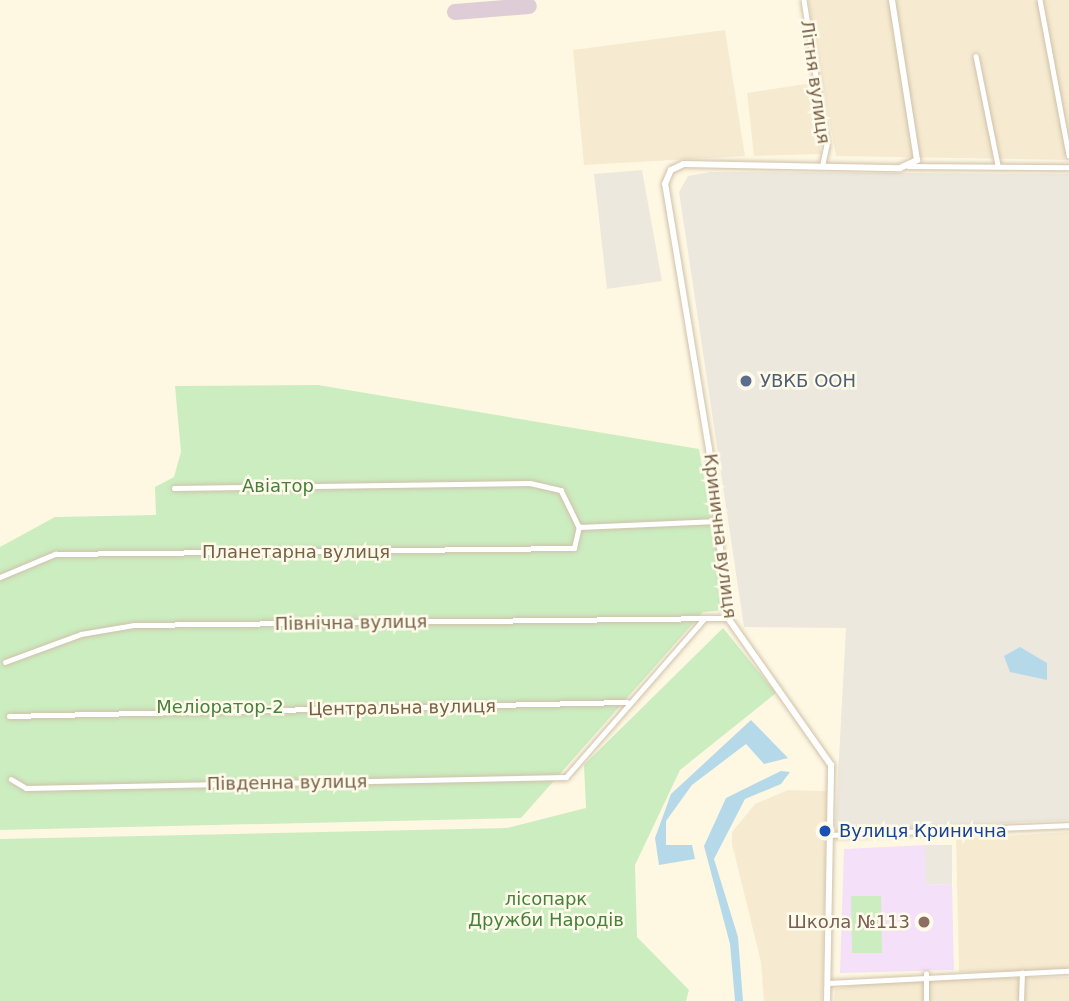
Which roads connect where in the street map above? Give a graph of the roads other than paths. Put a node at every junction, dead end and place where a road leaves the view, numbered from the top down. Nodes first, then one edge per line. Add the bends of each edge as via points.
1 (804, 0) edge
2 (892, 0) edge
3 (1040, 0) edge
4 (976, 56) dead end
5 (1069, 155) edge
6 (823, 164) junction
7 (998, 165) junction
8 (908, 166) junction
9 (1069, 167) edge
10 (174, 488) dead end
11 (719, 521) junction
12 (579, 527) junction
13 (0, 577) edge
14 (728, 618) junction
15 (704, 619) junction
16 (5, 662) dead end
17 (628, 702) junction
18 (9, 716) dead end
19 (11, 779) dead end
20 (1069, 825) edge
21 (831, 835) junction
22 (1069, 971) edge
23 (1022, 973) junction
24 (926, 974) junction
25 (828, 984) junction
26 (827, 1001) edge
27 (926, 1001) edge
28 (1021, 1001) edge

1 - 6 street, Літня вулиця via 827,145
2 - 8 street via 918,150
3 - 5 street
4 - 7 street
6 - 8 street
6 - 11 street, Кринична вулиця via 684,164 671,170 665,184
7 - 8 street
7 - 9 street
10 - 12 street via 530,483 561,490
11 - 12 street
11 - 14 street, Кринична вулиця
12 - 13 street, Планетарна вулиця via 574,548 55,554
14 - 15 street, Північна вулиця
14 - 21 street, Кринична вулиця via 831,765
15 - 16 street, Північна вулиця via 134,625 81,634
15 - 17 street
17 - 18 street, Центральна вулиця
17 - 19 street, Південна вулиця via 566,777 26,788
20 - 21 street
21 - 25 street, Кринична вулиця
22 - 23 street
23 - 24 street
23 - 28 street
24 - 25 street
24 - 27 street
25 - 26 street, Кринична вулиця

